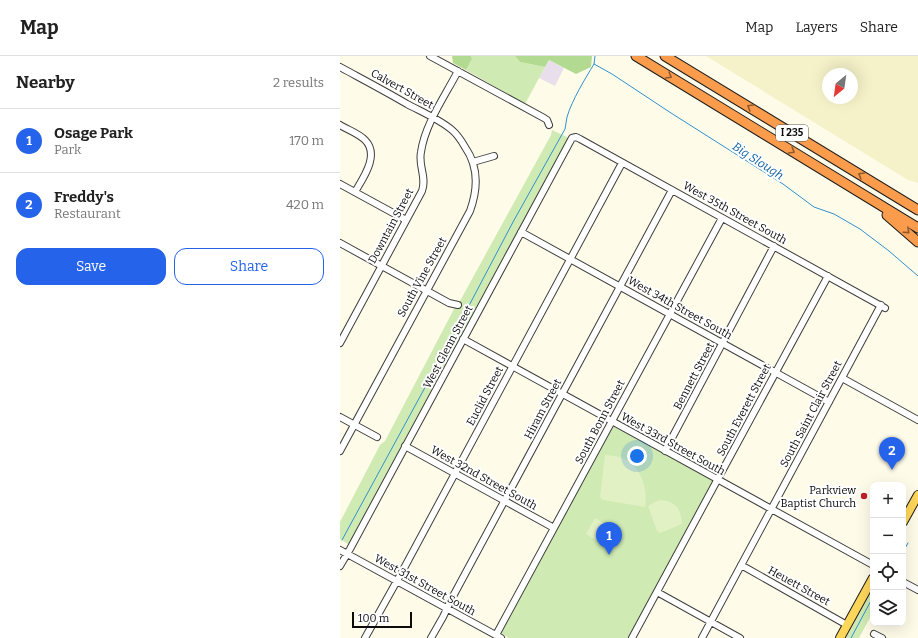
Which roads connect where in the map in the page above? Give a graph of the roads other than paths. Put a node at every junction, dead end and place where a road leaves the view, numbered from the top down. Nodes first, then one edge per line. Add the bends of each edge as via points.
1 (430, 56) edge
2 (636, 56) edge
3 (666, 56) edge
4 (340, 67) edge
5 (458, 71) junction
6 (433, 118) junction
7 (340, 125) edge
8 (549, 125) dead end
9 (574, 137) joint
10 (494, 156) dead end
11 (473, 162) junction
12 (622, 163) junction
13 (340, 184) edge
14 (876, 184) junction
15 (855, 189) junction
16 (672, 190) junction
17 (355, 192) junction
18 (918, 203) edge
19 (918, 210) edge
20 (722, 218) junction
21 (406, 220) junction
22 (918, 228) edge
23 (521, 232) junction
24 (918, 242) edge
25 (340, 243) edge
26 (774, 246) junction
27 (571, 259) junction
28 (381, 265) junction
29 (828, 276) junction
30 (620, 287) junction
31 (426, 290) junction
32 (458, 305) dead end
33 (883, 307) joint
34 (670, 314) junction
35 (463, 339) junction
36 (340, 343) edge
37 (722, 343) junction
38 (513, 366) junction
39 (776, 372) junction
40 (842, 378) junction
41 (562, 394) junction
42 (829, 402) junction
43 (340, 416) edge
44 (918, 420) edge
45 (612, 421) junction
46 (355, 424) junction
47 (377, 437) dead end
48 (405, 446) junction
49 (340, 451) edge
50 (665, 451) junction
51 (455, 474) junction
52 (717, 480) junction
53 (918, 495) edge
54 (504, 501) junction
55 (771, 509) junction
56 (905, 518) edge
57 (554, 528) junction
58 (340, 550) edge
59 (347, 554) junction
60 (870, 563) edge
61 (741, 565) junction
62 (340, 566) edge
63 (396, 580) junction
64 (870, 583) edge
65 (906, 584) edge
66 (918, 590) edge
67 (657, 592) junction
68 (447, 608) junction
69 (710, 622) junction
70 (847, 625) junction
71 (874, 634) dead end
72 (498, 637) edge
73 (365, 638) edge
74 (431, 638) edge
75 (632, 638) edge
76 (702, 638) edge
77 (740, 638) edge
78 (840, 638) edge
79 (882, 638) edge

1 - 5 street
2 -> 15 highway, I 235
14 -> 3 highway, I 235
4 - 6 street, Calvert Street
5 - 6 street, Downtain Street
5 - 8 street via 544,118
6 - 11 street, South Vine Street via 458,135
6 - 21 street, Downtain Street via 425,134 420,158 424,185
7 - 17 street via 364,139 371,154 367,169
9 - 12 street, West 35th Street South
9 - 23 street, West Glenn Street
10 - 11 street
11 - 31 street, South Vine Street via 476,184 470,211
12 - 16 street, West 35th Street South
12 - 27 street, Euclid Street
13 - 17 street
14 - 18 highway
14 - 19 highway, I 235
15 - 22 highway, I 235
15 -> 24 highway
16 - 20 street, West 35th Street South
16 - 30 street, Hiram Street
17 - 21 street
20 - 26 street, West 35th Street South
20 - 34 street, South Bonn Street
21 - 28 street, Downtain Street
23 - 27 street, West 34th Street South
23 - 35 street, West Glenn Street
25 - 28 street
26 - 29 street, West 35th Street South
26 - 37 street, Bennett Street
27 - 30 street, West 34th Street South
27 - 38 street, Euclid Street
28 - 31 street
28 - 36 street, Downtain Street
29 - 33 street, West 35th Street South
29 - 39 street, South Everett Street
30 - 34 street, West 34th Street South
30 - 41 street, Hiram Street
31 - 32 street via 449,303
31 - 46 street, South Vine Street
33 - 40 street, South Saint Clair Street
34 - 37 street, West 34th Street South
34 - 45 street, South Bonn Street
35 - 38 street, West 33rd Street South
35 - 48 street, West Glenn Street
37 - 39 street, West 34th Street South
37 - 50 street, Bennett Street
38 - 41 street, West 33rd Street South
38 - 51 street, Euclid Street
39 - 42 street, West 34th Street South
39 - 52 street, South Everett Street
40 - 42 street, South Saint Clair Street
40 - 44 street
41 - 45 street, West 33rd Street South
41 - 54 street, Hiram Street
42 - 55 street, South Saint Clair Street
43 - 46 street
45 - 50 street, West 33rd Street South
45 - 57 street, South Bonn Street
46 - 47 street
46 - 49 street, South Vine Street
48 - 51 street, West 32nd Street South
48 - 59 street, West Glenn Street
50 - 52 street, West 33rd Street South
51 - 54 street, West 32nd Street South
51 - 63 street, Euclid Street
52 - 55 street, West 33rd Street South
52 - 67 street, South Everett Street
53 - 56 main road
54 - 57 street, West 32nd Street South
54 - 68 street, Hiram Street
55 - 60 street, West 33rd Street South
55 - 61 street, South Saint Clair Street
57 - 72 street, South Bonn Street
58 - 59 street, West 31st Street South
59 - 62 street, West Glenn Street
59 - 63 street, West 31st Street South
61 - 69 street, South Saint Clair Street
61 - 70 street, Heuett Street
63 - 68 street, West 31st Street South
63 - 73 street, Euclid Street
64 - 70 main road
65 - 66 street
67 - 69 street
67 - 75 street, South Everett Street
68 - 72 street, West 31st Street South
68 - 74 street, Hiram Street
69 - 76 street, South Saint Clair Street
69 - 77 street
70 - 78 main road
71 - 79 street

